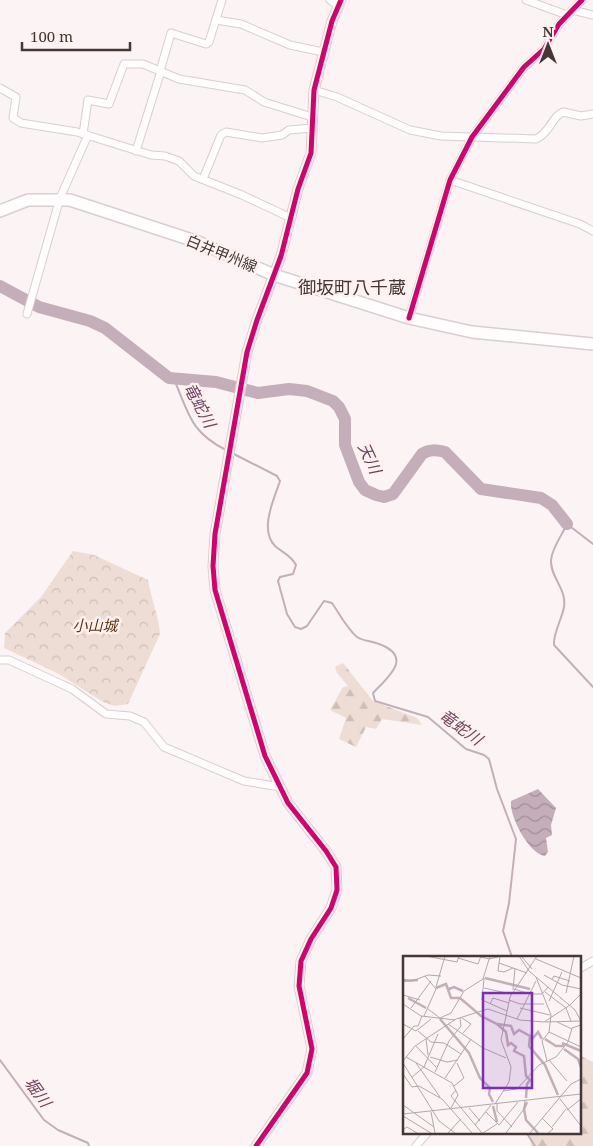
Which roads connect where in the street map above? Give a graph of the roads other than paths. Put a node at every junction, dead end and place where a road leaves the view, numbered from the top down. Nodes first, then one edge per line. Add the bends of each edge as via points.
1 (222, 0) edge
2 (526, 0) edge
3 (582, 0) edge
4 (336, 2) edge
5 (570, 12) junction
6 (593, 15) edge
7 (216, 20) junction
8 (323, 52) junction
9 (160, 71) junction
10 (0, 88) edge
11 (314, 90) junction
12 (593, 114) edge
13 (312, 117) junction
14 (312, 128) junction
15 (85, 135) junction
16 (472, 137) junction
17 (136, 151) junction
18 (202, 179) junction
19 (450, 180) junction
20 (60, 198) junction
21 (0, 211) edge
22 (291, 218) junction
23 (593, 231) edge
24 (274, 275) junction
25 (27, 314) dead end
26 (409, 318) junction
27 (593, 344) edge
28 (0, 660) edge
29 (280, 787) junction
30 (593, 961) edge
31 (580, 969) edge
32 (426, 1134) edge
33 (256, 1146) edge
34 (416, 1146) edge

1 - 7 street
2 - 5 street
3 - 5 street
4 - 8 street
5 - 6 street
5 - 16 street
7 - 8 street via 241,24 290,45
7 - 9 street via 210,42 206,44 171,34
8 - 11 street
9 - 13 street via 179,79 245,90 264,102
9 - 15 street via 143,64 124,64 109,104 88,100
9 - 17 street
10 - 15 street via 16,97 14,118 21,123
11 - 13 street
11 - 16 street via 410,130
12 - 16 street via 581,116 563,112 544,135 536,139
13 - 14 street
14 - 18 street via 289,130 282,135 262,138 226,132 221,135
14 - 22 street via 311,153
15 - 17 street
15 - 20 street
16 - 19 street
17 - 18 street via 179,161 194,176
18 - 22 street
19 - 23 street
19 - 26 street
20 - 21 main road, 白井甲州線 via 28,200
20 - 24 main road, 白井甲州線 via 198,242
20 - 25 street
22 - 24 street
24 - 26 main road, 白井甲州線
24 - 29 street via 257,320 242,378 213,551 215,590 265,756
26 - 27 main road, 白井甲州線 via 472,332
28 - 29 street via 10,660 72,689 106,714 130,716 144,722 164,746 244,780
29 - 33 street via 288,803 336,867 337,890 331,908 301,961 299,986 312,1049 307,1072
30 - 31 street
32 - 34 street

